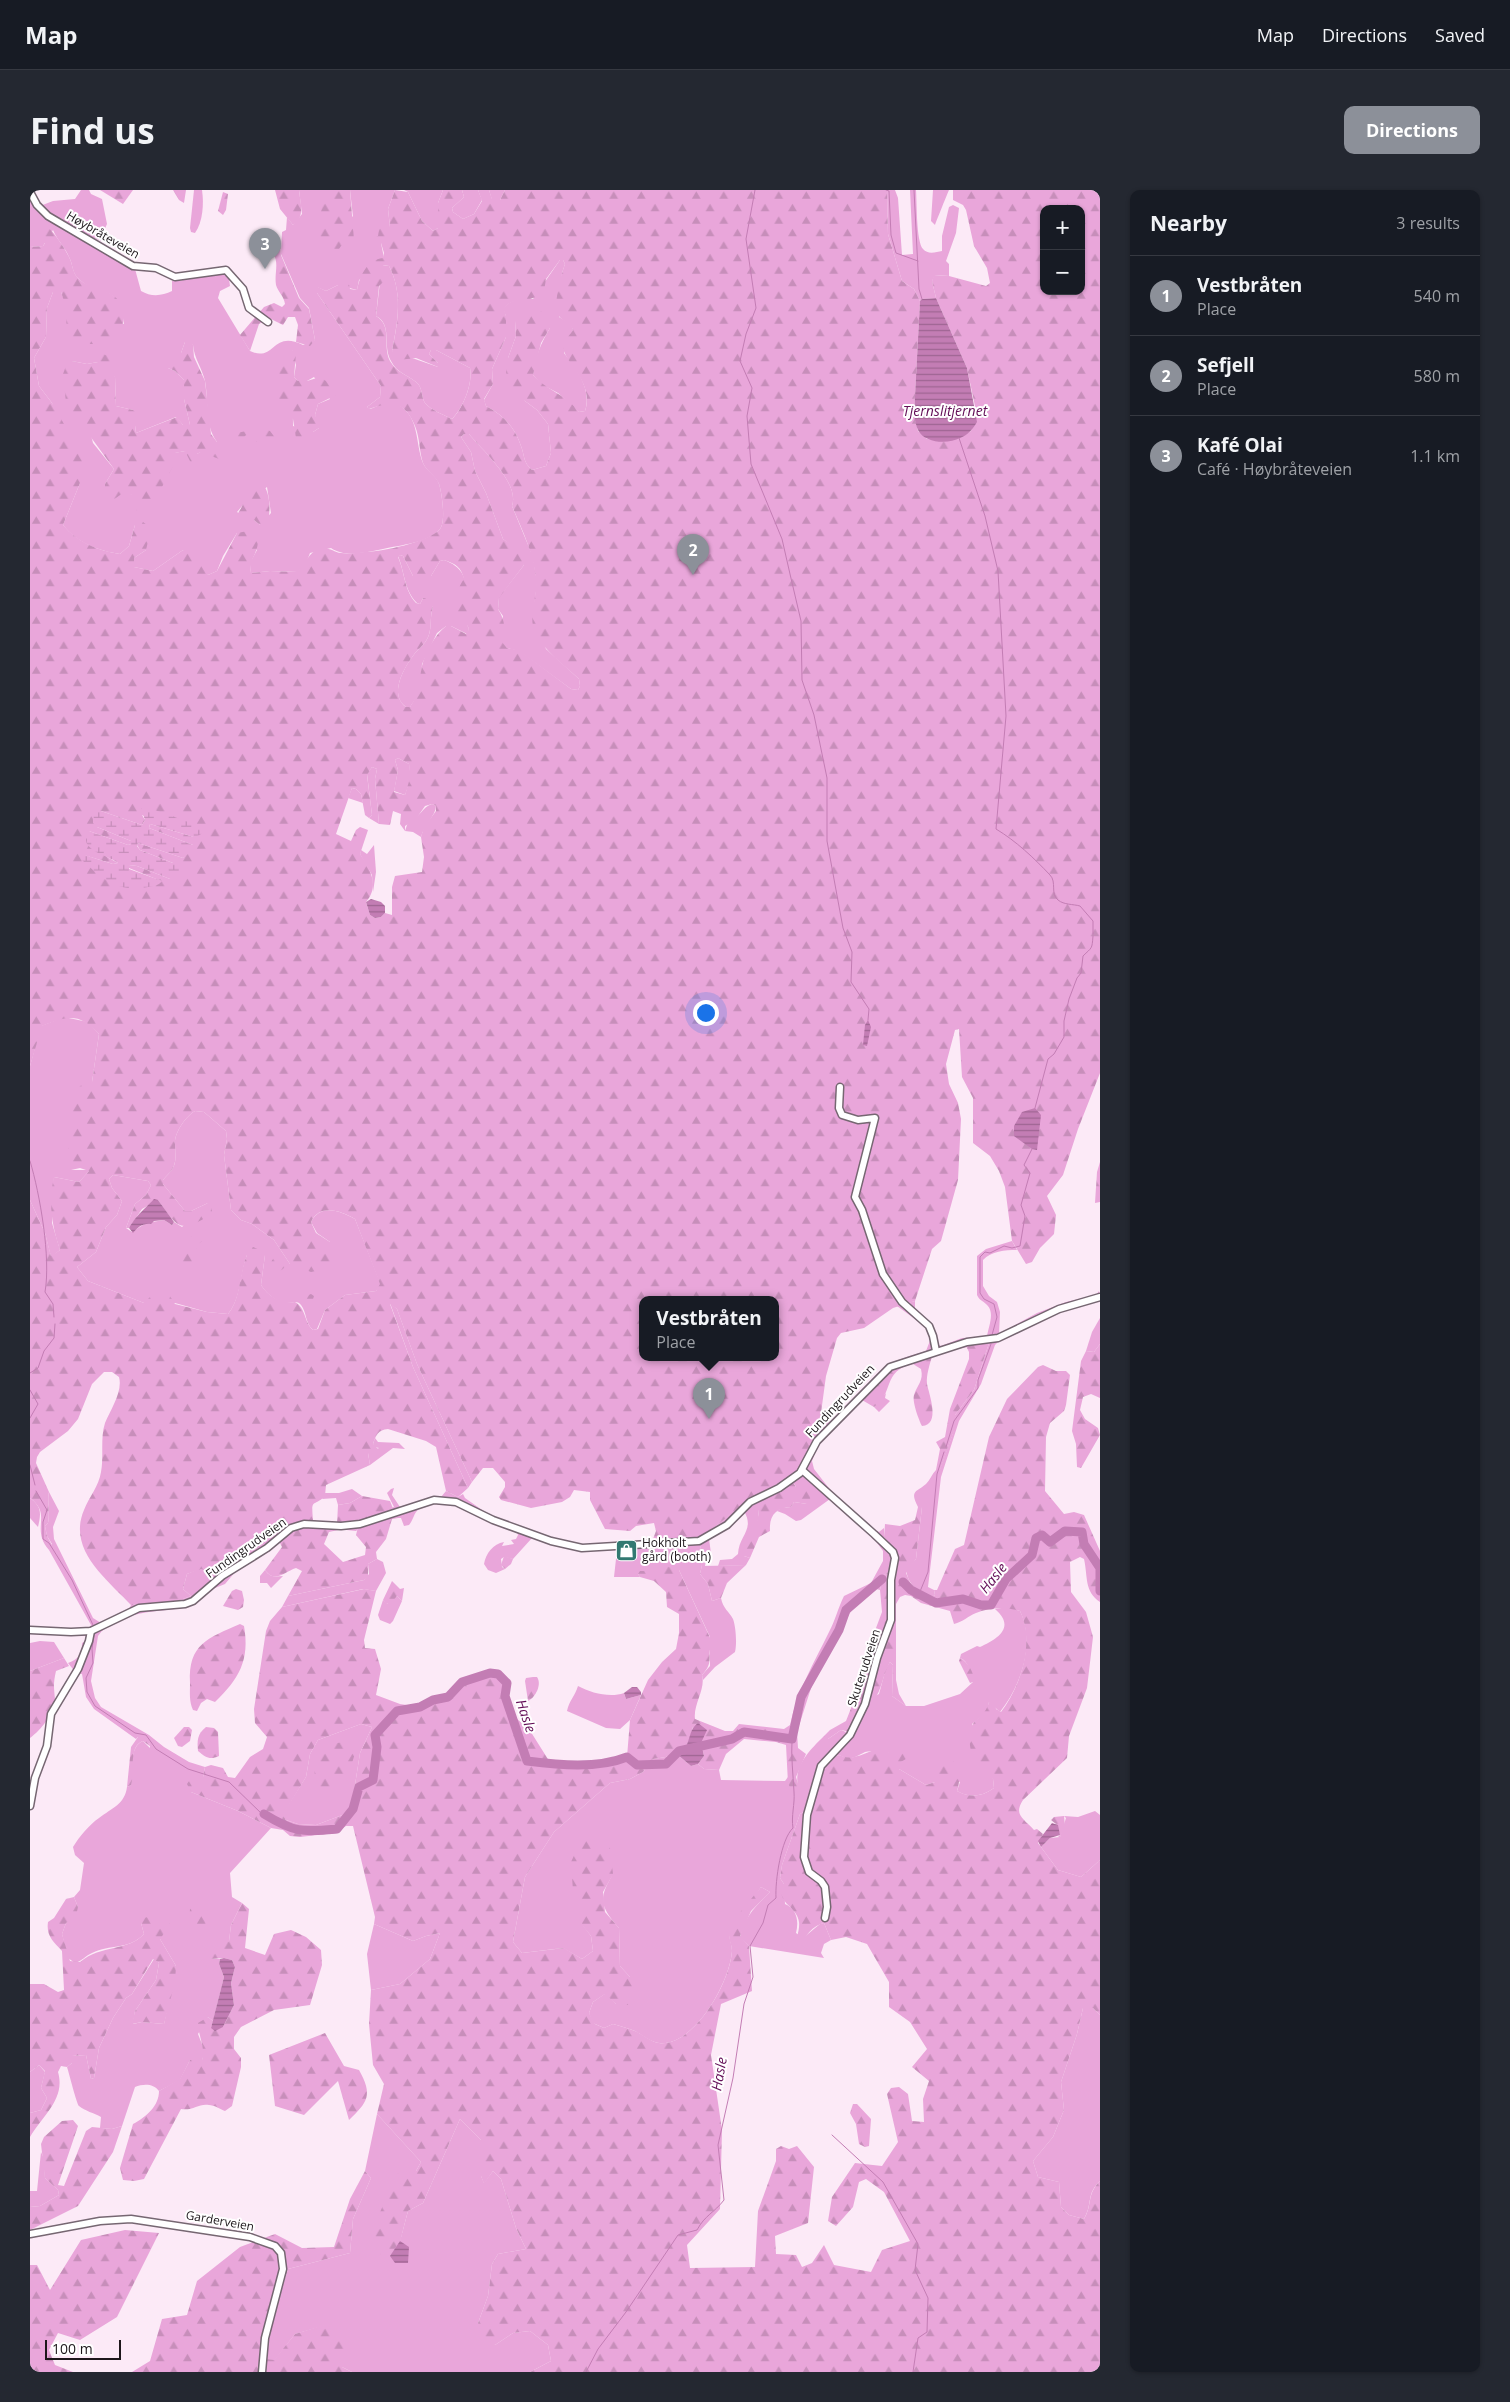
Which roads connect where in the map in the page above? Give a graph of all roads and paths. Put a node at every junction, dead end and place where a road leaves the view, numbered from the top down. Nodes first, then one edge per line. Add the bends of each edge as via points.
1 (30, 192) edge
2 (268, 322) dead end
3 (840, 1087) dead end
4 (1100, 1297) edge
5 (936, 1350) junction
6 (802, 1470) junction
7 (30, 1630) edge
8 (91, 1631) junction
9 (30, 1806) edge
10 (825, 1918) dead end
11 (30, 2234) edge
12 (262, 2372) edge

1 - 2 street, Høybråteveien via 48,216 133,266 156,268 175,277 226,270 244,289 248,308
3 - 5 street via 842,1115 858,1120 875,1118 855,1197 878,1264 902,1302 932,1331
4 - 5 street, Fundingrudveien via 1058,1309 998,1338
5 - 6 street, Fundingrudveien via 884,1371 817,1441
6 - 8 street, Fundingrudveien via 779,1488 750,1502 717,1532 692,1542 592,1549 576,1547 530,1534 442,1499 360,1524 299,1525 286,1531 192,1600 175,1606 139,1608
6 - 10 street, Skuterudveien via 893,1552 895,1560 891,1579 891,1620 865,1704 850,1735 821,1766 806,1815 804,1860 809,1872 825,1887 828,1907
7 - 8 street, Fundingrudveien
8 - 9 street via 78,1669 51,1714 47,1746 35,1778
11 - 12 street, Garderveien via 130,2219 250,2237 270,2243 281,2253 283,2269 265,2338

